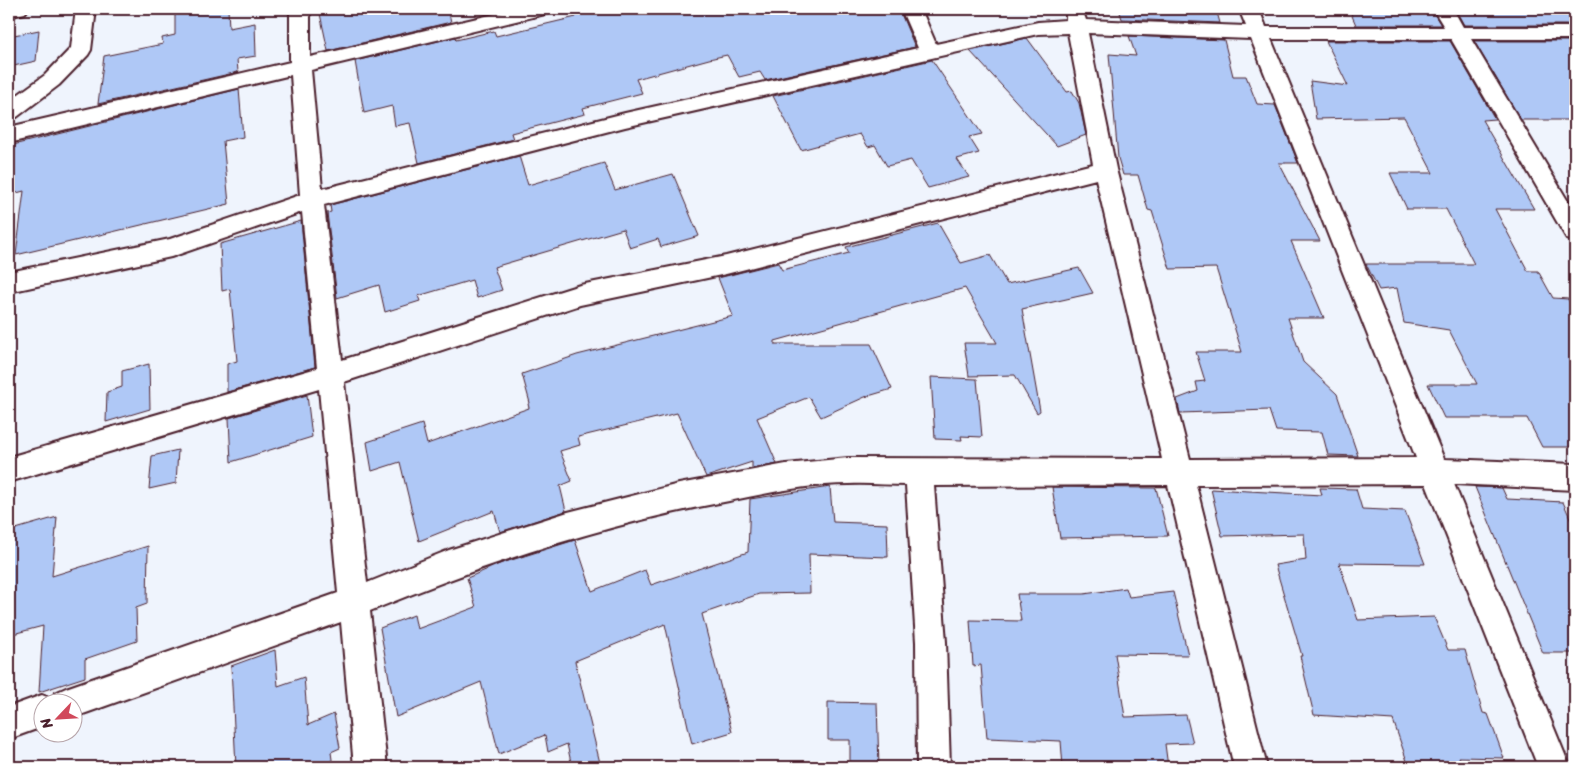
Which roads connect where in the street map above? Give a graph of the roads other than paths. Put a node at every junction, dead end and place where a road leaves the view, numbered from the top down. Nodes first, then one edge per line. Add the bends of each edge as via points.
1 (18, 9) edge
2 (86, 9) edge
3 (300, 9) edge
4 (541, 9) edge
5 (911, 9) edge
6 (1249, 9) edge
7 (1442, 9) edge
8 (9, 10) edge
9 (1076, 18) edge
10 (1458, 32) junction
11 (1259, 33) junction
12 (1575, 33) edge
13 (929, 51) junction
14 (300, 65) junction
15 (9, 112) edge
16 (9, 135) edge
17 (1105, 169) junction
18 (312, 200) junction
19 (1575, 233) edge
20 (9, 282) edge
21 (330, 375) junction
22 (9, 470) edge
23 (1178, 471) junction
24 (1434, 471) junction
25 (919, 472) junction
26 (1575, 477) edge
27 (353, 603) junction
28 (82, 698) edge
29 (32, 715) edge
30 (9, 723) edge
31 (371, 767) edge
32 (934, 767) edge
33 (1251, 767) edge
34 (1554, 767) edge

1 - 8 street
2 - 15 street via 81,50 52,80
3 - 14 street
4 - 14 street
5 - 13 street
6 - 11 street
7 - 10 street
9 - 11 street
9 - 13 street
9 - 17 street
10 - 11 street
10 - 12 street
10 - 19 street
11 - 24 street
13 - 18 street via 625,120
14 - 16 street
14 - 18 street
17 - 21 street via 726,265 580,295
17 - 23 street
18 - 20 street via 171,248
18 - 21 street
21 - 22 street
21 - 27 street
23 - 24 street
23 - 25 street
23 - 33 street
24 - 26 street
24 - 34 street
25 - 27 street via 848,471 786,477 679,497 568,525 449,564
25 - 32 street via 931,642
27 - 28 street
27 - 31 street
29 - 30 street

